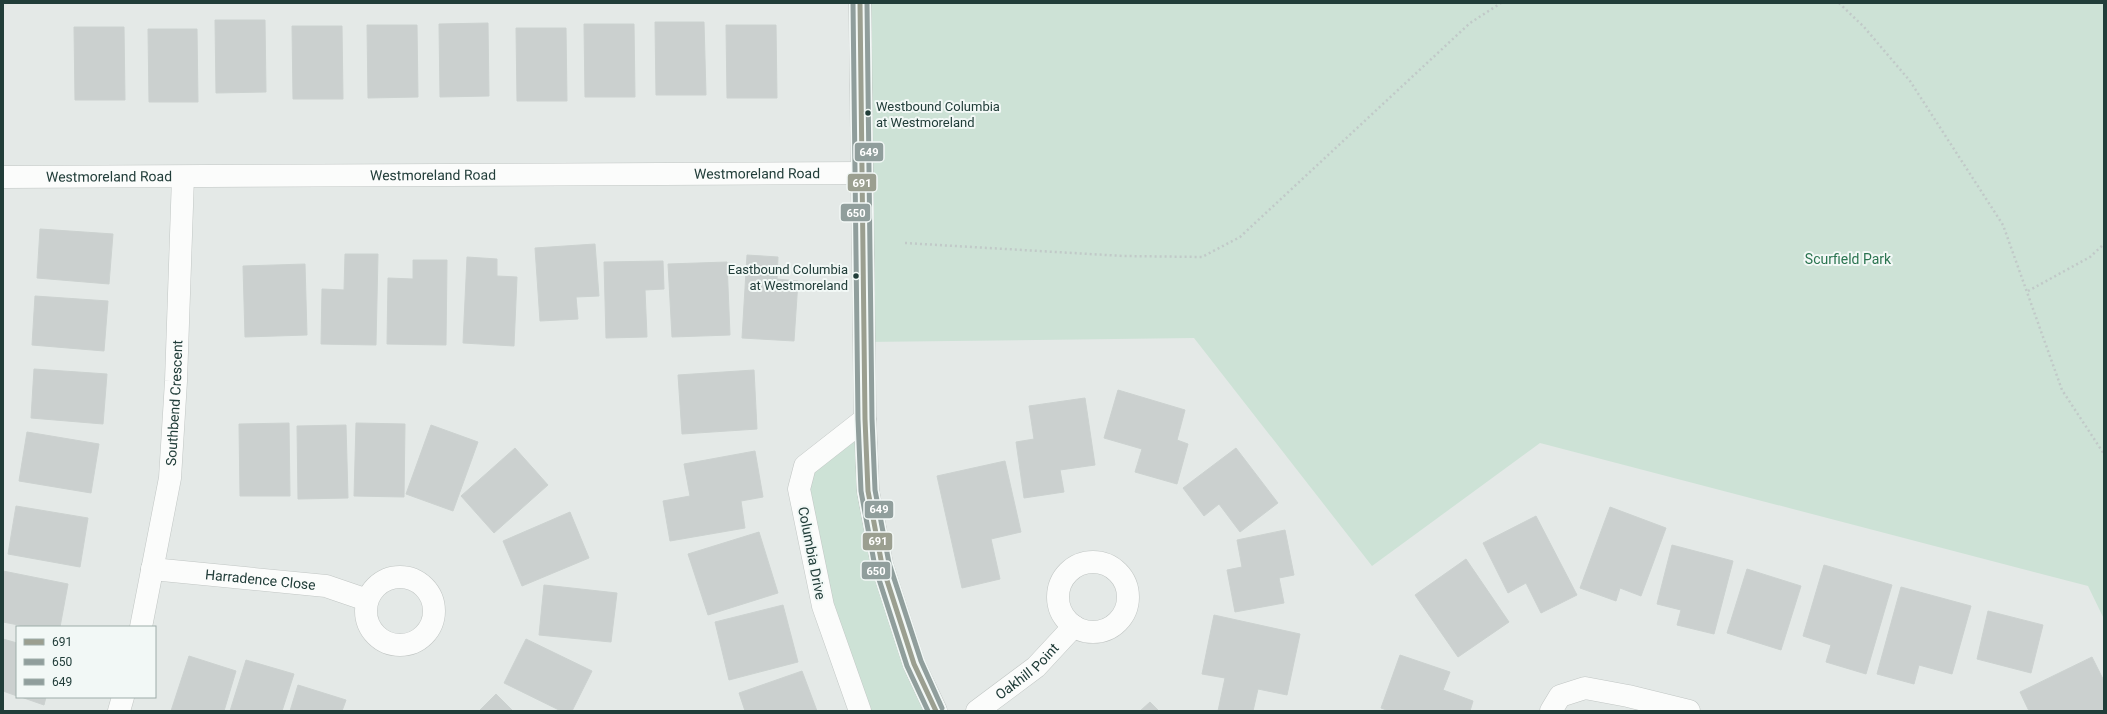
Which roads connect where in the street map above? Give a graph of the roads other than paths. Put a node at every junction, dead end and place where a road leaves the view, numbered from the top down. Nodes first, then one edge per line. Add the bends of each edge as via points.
1 (860, 3) edge
2 (862, 173) junction
3 (183, 176) junction
4 (3, 177) edge
5 (865, 419) junction
6 (152, 569) junction
7 (367, 600) dead end
8 (141, 626) edge
9 (1074, 626) dead end
10 (124, 698) edge
11 (119, 711) edge
12 (860, 711) edge
13 (936, 711) edge
14 (977, 711) edge
15 (1551, 711) edge
16 (1689, 711) edge

1 - 2 street
2 - 3 street, Westmoreland Road
2 - 5 street
3 - 4 street, Westmoreland Road
3 - 6 street, Southbend Crescent via 170,478
5 - 12 street, Columbia Drive via 805,466 799,489 823,606
5 - 13 street via 868,491 882,565 914,664
6 - 7 street, Harradence Close via 326,586
6 - 8 street, Southbend Crescent
9 - 14 street, Oakhill Point via 1036,667
10 - 11 street
15 - 16 street via 1560,696 1585,688

